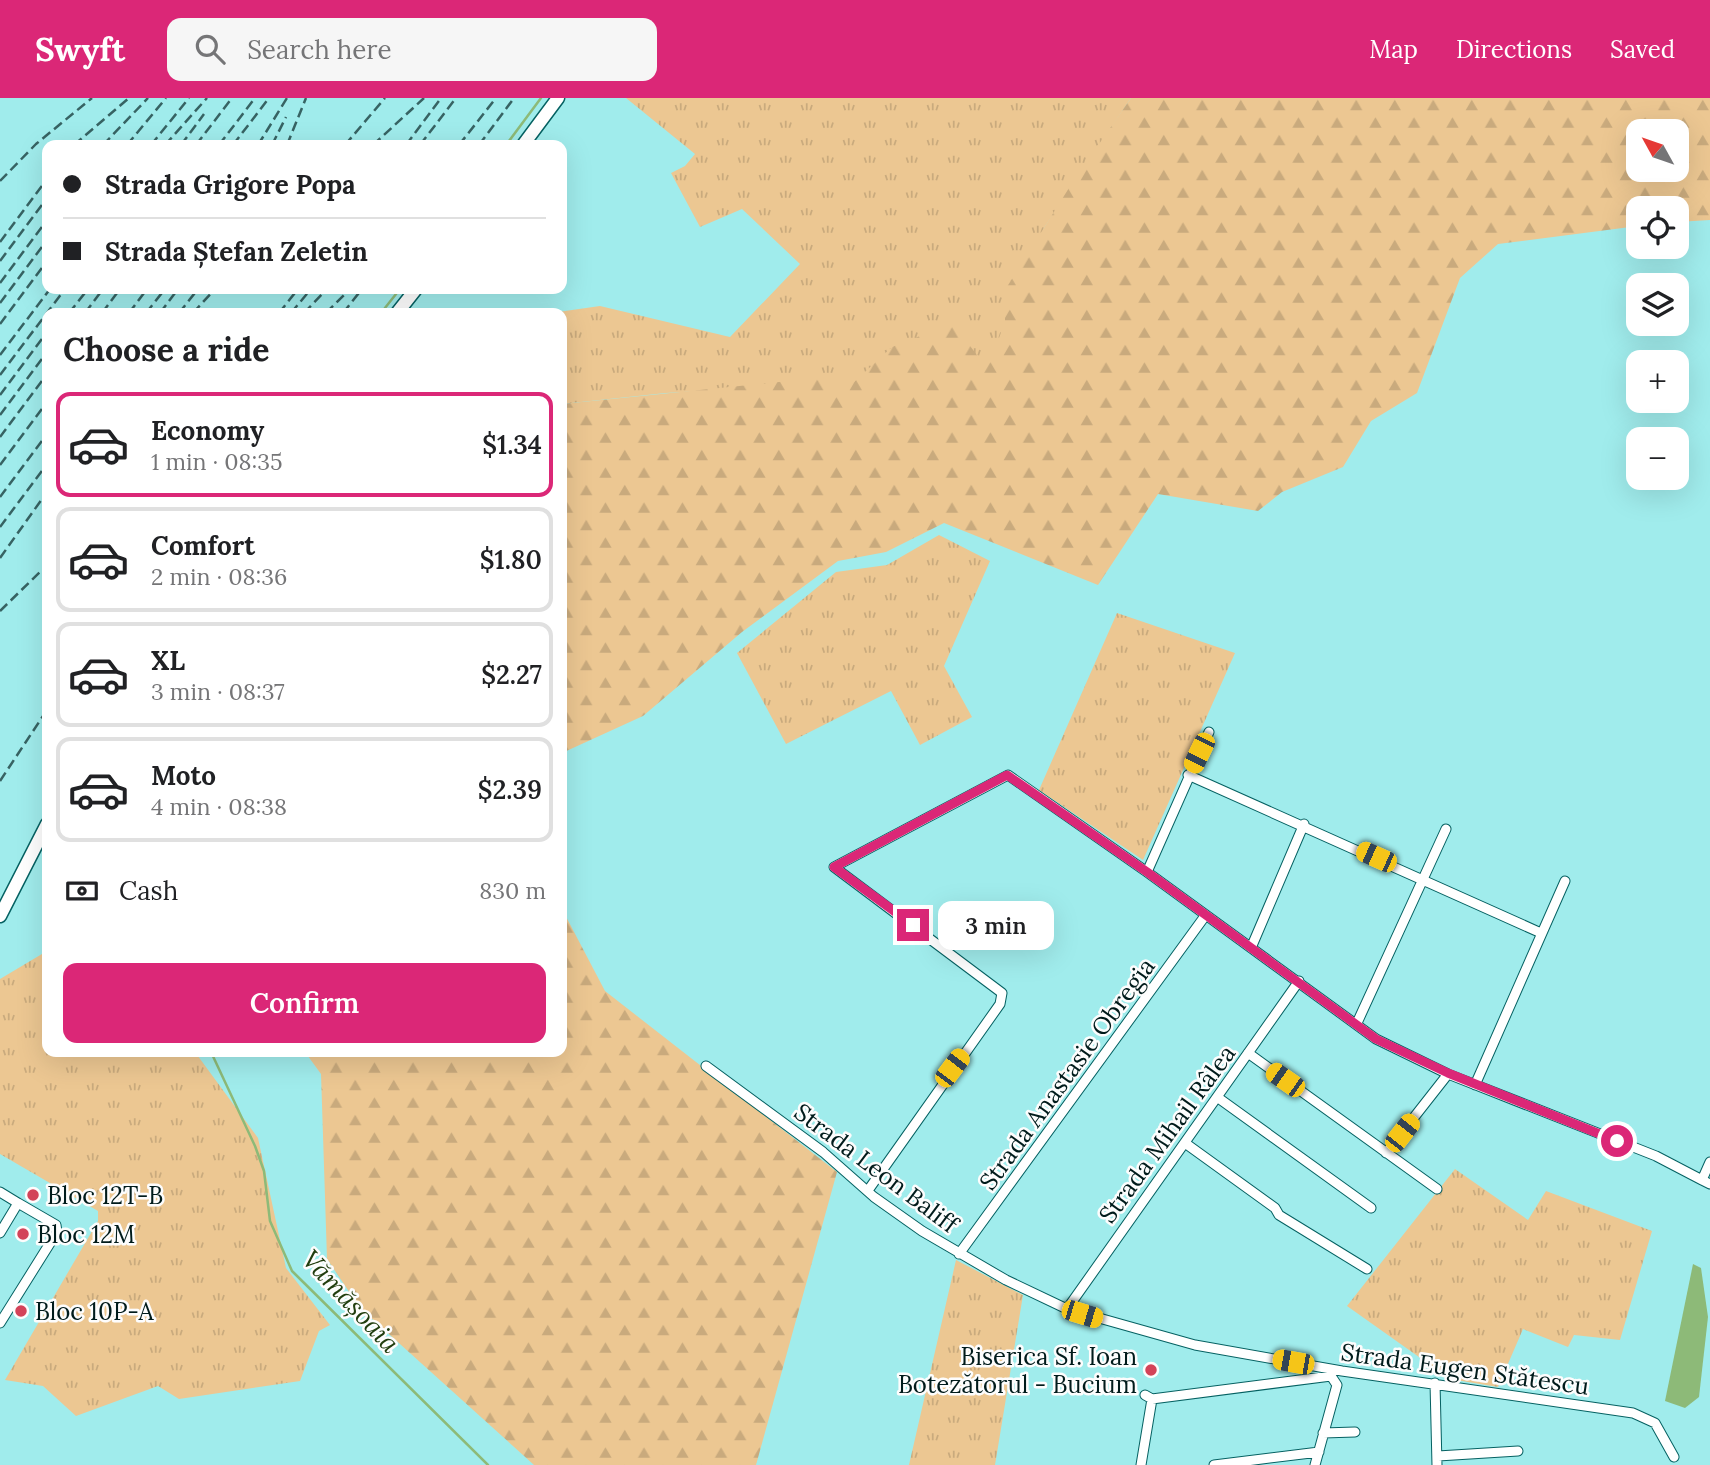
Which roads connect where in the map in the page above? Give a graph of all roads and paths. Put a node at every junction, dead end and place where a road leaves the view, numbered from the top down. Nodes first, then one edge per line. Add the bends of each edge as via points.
1 (558, 98) edge
2 (527, 140) edge
3 (412, 294) edge
4 (401, 308) edge
5 (1209, 732) dead end
6 (1188, 775) junction
7 (1304, 824) junction
8 (1446, 829) dead end
9 (42, 834) edge
10 (1147, 872) junction
11 (1424, 879) junction
12 (1565, 881) dead end
13 (0, 916) edge
14 (1205, 916) junction
15 (1541, 933) junction
16 (1251, 948) junction
17 (1299, 981) junction
18 (1357, 1023) junction
19 (1248, 1054) junction
20 (706, 1066) dead end
21 (1448, 1073) junction
22 (1475, 1085) junction
23 (1217, 1097) junction
24 (1185, 1143) junction
25 (1386, 1153) junction
26 (1710, 1162) edge
27 (1706, 1182) edge
28 (869, 1189) junction
29 (1437, 1189) dead end
30 (0, 1192) edge
31 (18, 1203) junction
32 (1371, 1208) dead end
33 (0, 1233) edge
34 (959, 1254) junction
35 (1367, 1269) dead end
36 (1067, 1309) junction
37 (0, 1323) edge
38 (1435, 1383) junction
39 (1355, 1432) dead end
40 (1324, 1433) junction
41 (1518, 1451) dead end
42 (1319, 1452) junction
43 (1674, 1457) dead end
44 (1438, 1460) edge
45 (1141, 1465) edge
46 (1214, 1465) edge
47 (1315, 1465) edge

1 - 2 main road
3 - 4 main road
5 - 6 street
6 - 7 street
6 - 10 street
7 - 11 street
7 - 16 street
8 - 11 street
9 - 13 main road
10 - 14 street
10 - 28 street via 1007,775 834,867 1002,993 1000,1004
11 - 15 street
11 - 18 street
12 - 15 street
14 - 16 street
14 - 34 street, Strada Anastasie Obregia
15 - 22 street
16 - 17 street
17 - 18 street
17 - 19 street, Strada Mihail Râlea
18 - 21 street via 1394,1049
19 - 23 street, Strada Mihail Râlea
19 - 25 street
20 - 28 street, Strada Leon Baliff
21 - 22 street
21 - 25 street
22 - 27 street via 1656,1156
23 - 24 street, Strada Mihail Râlea
23 - 32 street
24 - 35 street via 1279,1215
24 - 36 street, Strada Mihail Râlea
25 - 29 street
26 - 27 street
28 - 34 street, Strada Leon Baliff via 895,1213
30 - 31 street
31 - 33 street
31 - 37 street via 56,1225 57,1232
34 - 36 street, Strada Leon Baliff
36 - 38 street, Strada Eugen Stătescu via 1195,1345
38 - 43 street, Strada Eugen Stătescu via 1644,1417 1660,1430
38 - 44 street
39 - 40 street
40 - 42 street
40 - 45 street via 1337,1385 1335,1379 1324,1376 1148,1397
41 - 44 street
42 - 46 street
42 - 47 street

